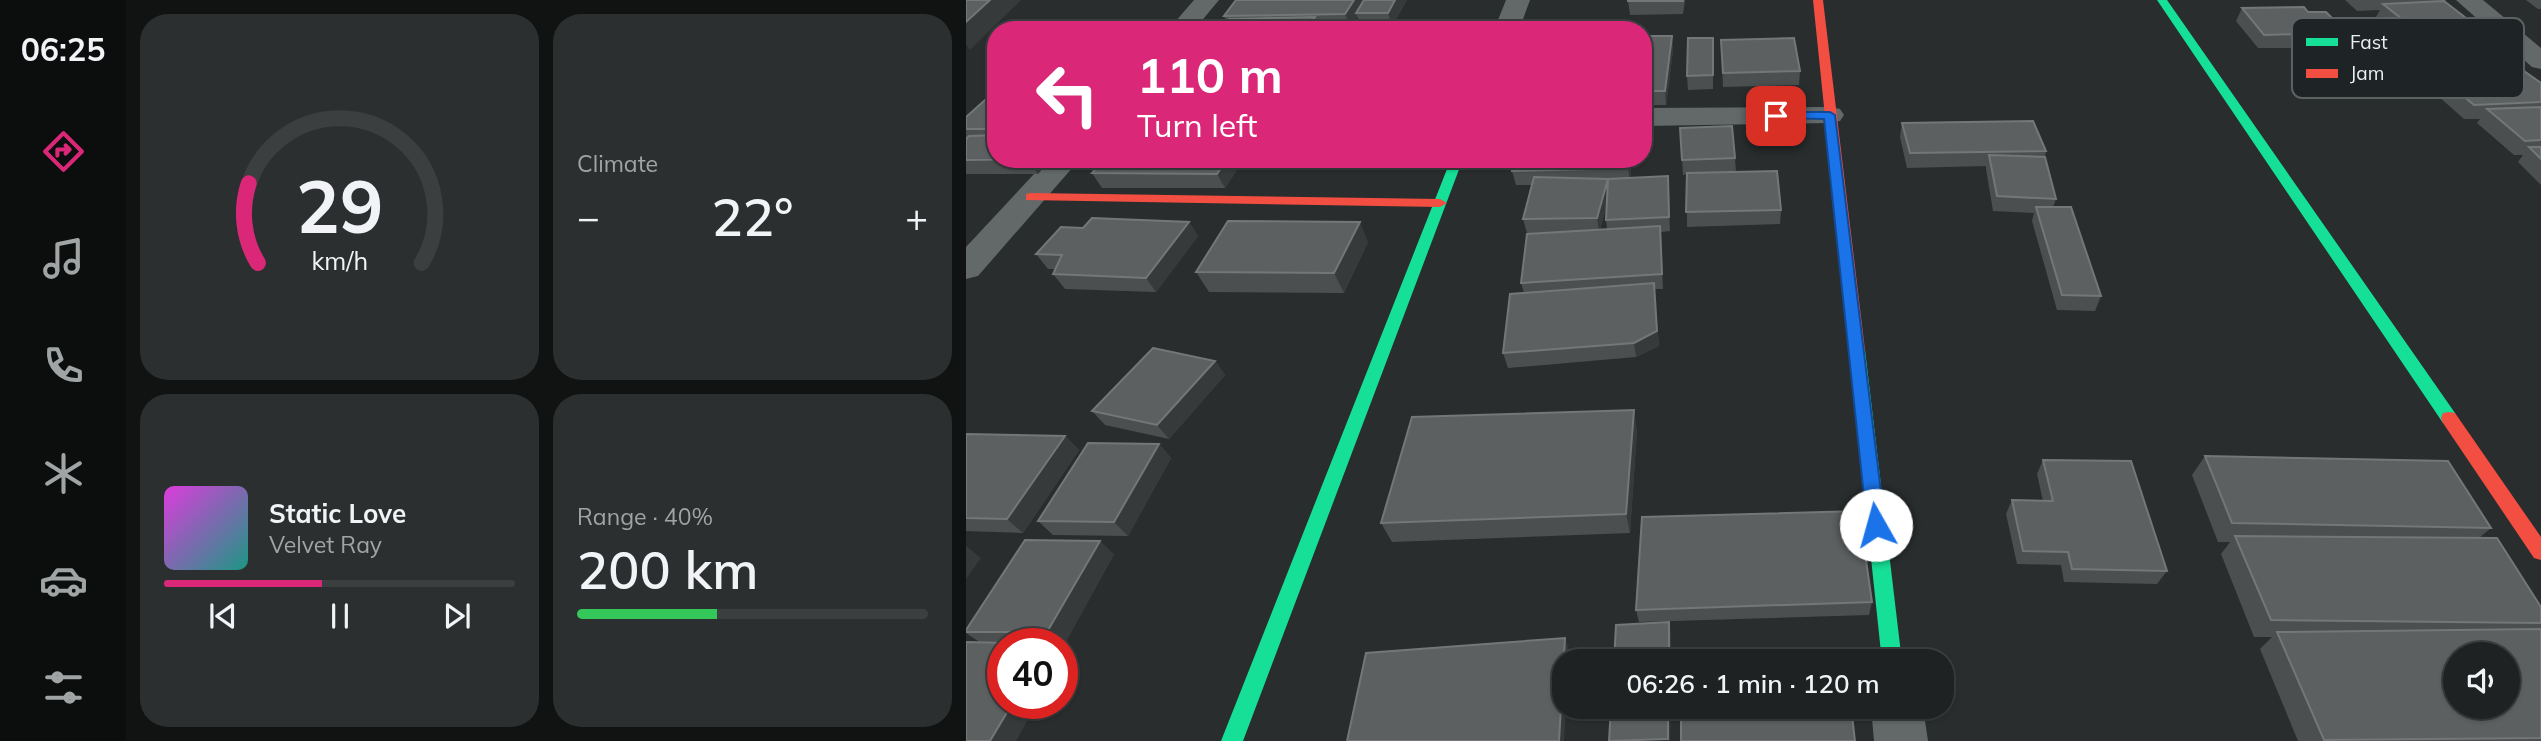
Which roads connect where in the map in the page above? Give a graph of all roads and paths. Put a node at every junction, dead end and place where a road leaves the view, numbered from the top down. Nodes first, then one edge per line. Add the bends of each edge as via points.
1 (1207, 0) edge
2 (1518, 0) edge
3 (1818, 0) edge
4 (2162, 0) edge
5 (2468, 0) edge
6 (2490, 18) edge
7 (1188, 21) edge
8 (1510, 21) edge
9 (2524, 47) edge
10 (2541, 61) edge
11 (1830, 115) junction
12 (1652, 117) edge
13 (1057, 168) edge
14 (1454, 168) edge
15 (1031, 197) junction
16 (1440, 204) junction
17 (966, 268) edge
18 (2541, 552) edge
19 (1891, 649) edge
20 (1898, 719) edge
21 (1231, 741) edge
22 (1900, 741) edge

1 - 7 street
2 - 8 street
3 - 11 street
4 - 18 street
5 - 6 street
9 - 10 street
11 - 12 street
11 - 19 street
13 - 15 street
14 - 16 street
15 - 16 street
15 - 17 street
16 - 21 street
20 - 22 street

